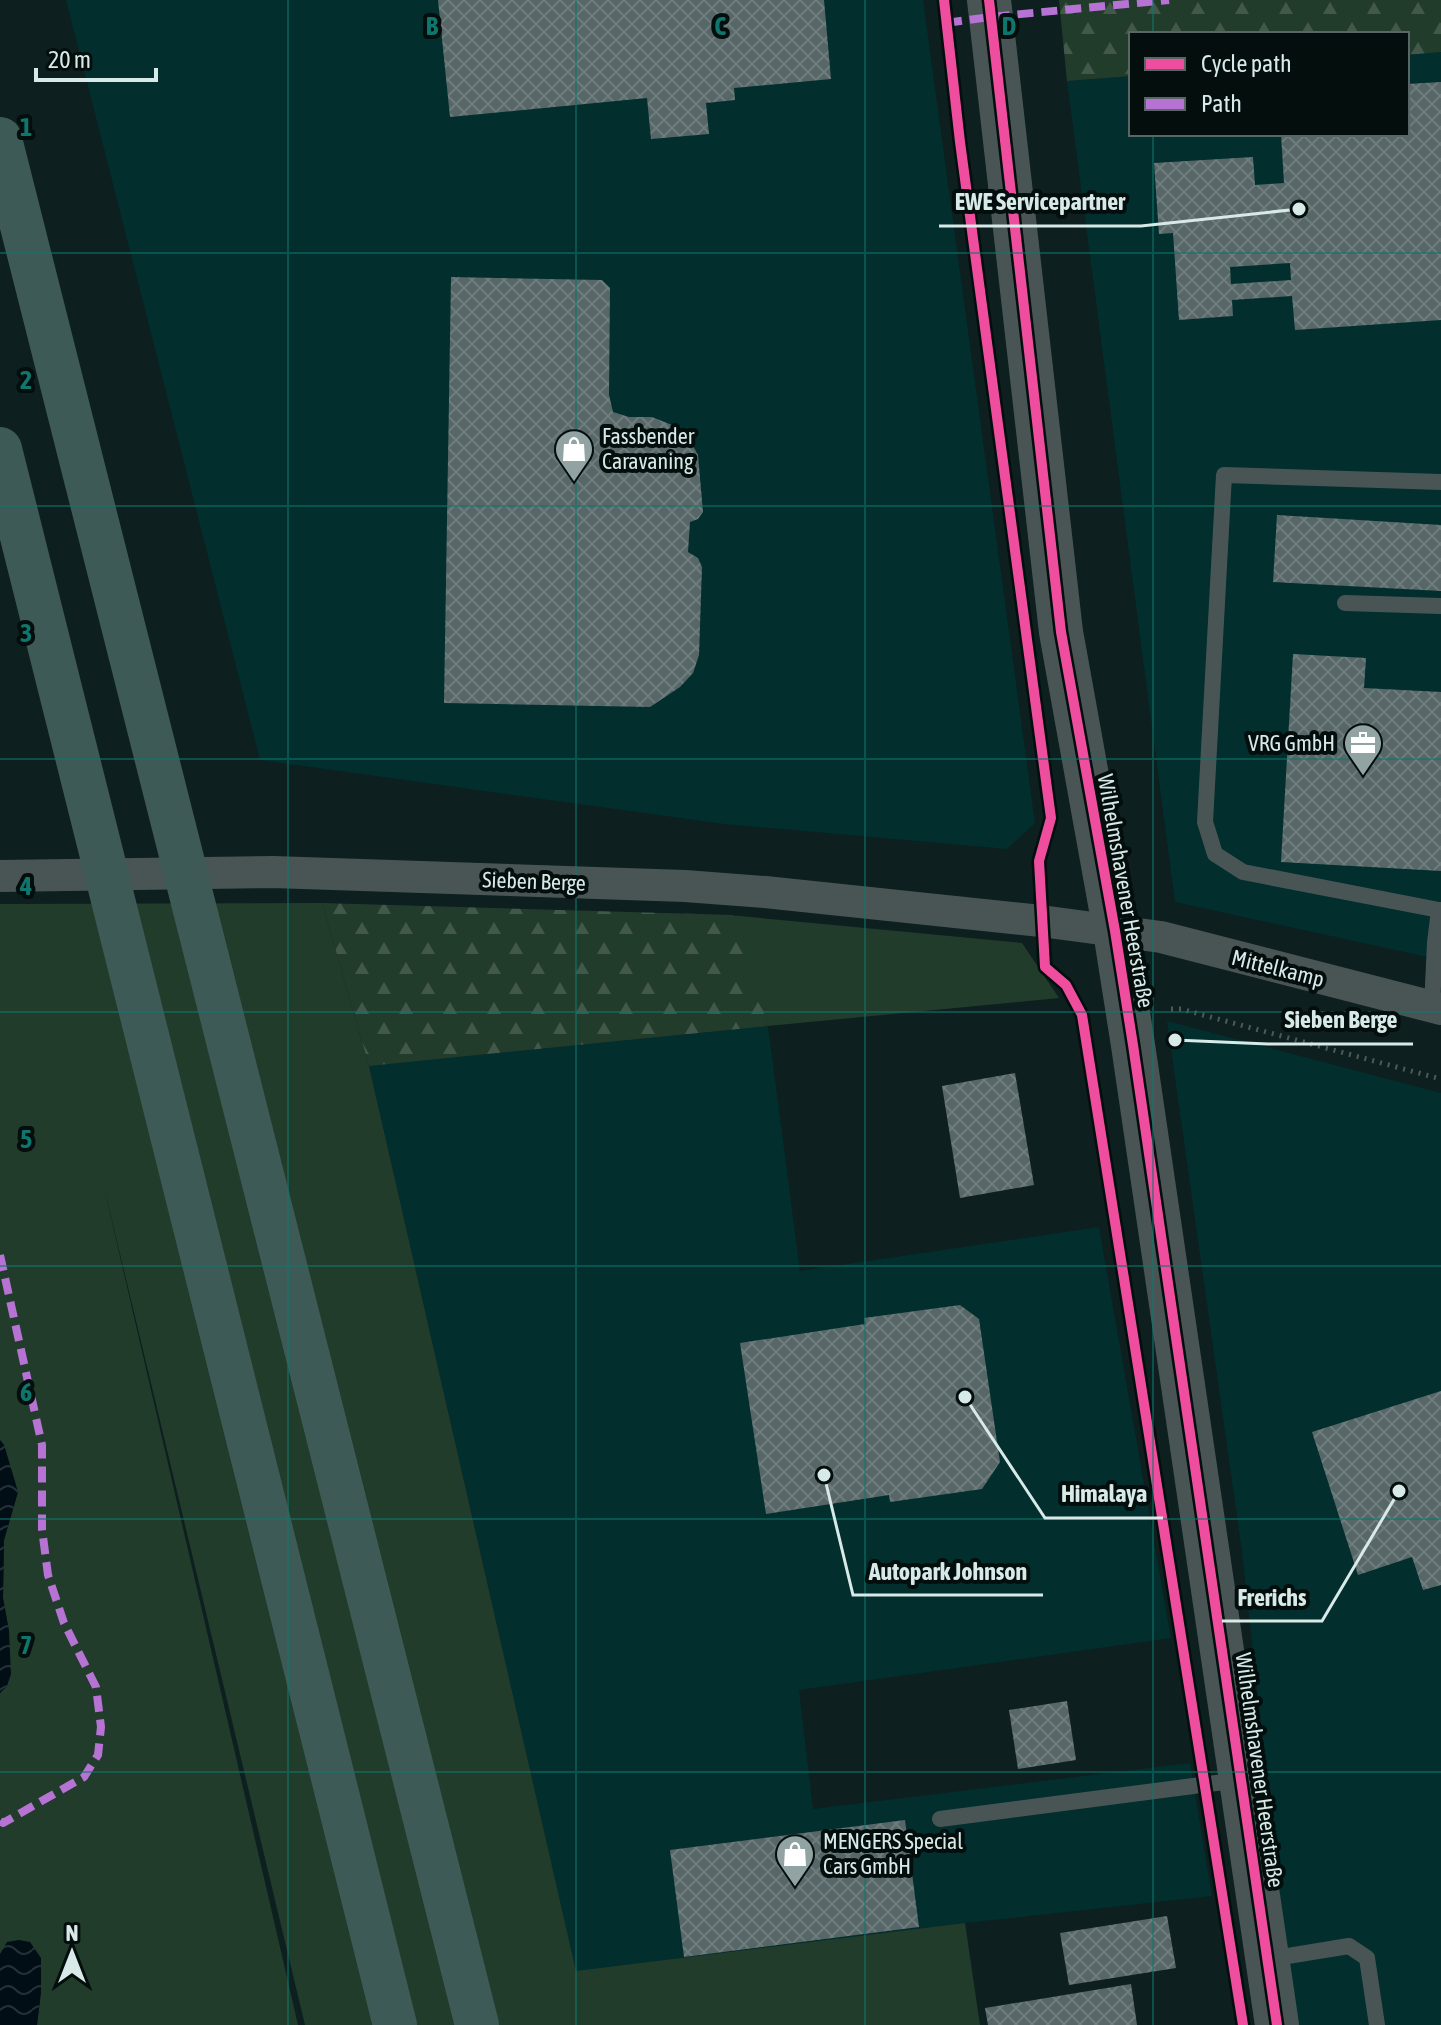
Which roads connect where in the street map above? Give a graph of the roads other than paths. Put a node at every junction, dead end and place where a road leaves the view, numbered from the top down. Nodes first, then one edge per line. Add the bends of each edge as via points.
1 (989, 0) edge
2 (0, 139) edge
3 (0, 449) edge
4 (1441, 482) edge
5 (1345, 603) dead end
6 (1441, 606) edge
7 (9, 875) edge
8 (1440, 910) edge
9 (1115, 931) junction
10 (1437, 1008) edge
11 (1240, 1780) junction
12 (940, 1819) dead end
13 (1267, 1960) junction
14 (395, 2025) edge
15 (477, 2025) edge
16 (1277, 2025) edge
17 (1377, 2025) edge

1 - 9 street, Wilhelmshavener Heerstraße via 1061,632
2 - 15 highway
3 - 14 highway
4 - 8 lane via 1224,475 1205,822 1215,854 1243,872
5 - 6 lane
7 - 9 street, Sieben Berge via 273,872 700,887
8 - 10 lane
9 - 10 street, Mittelkamp via 1161,937
9 - 11 street, Wilhelmshavener Heerstraße
11 - 12 lane
11 - 13 street, Wilhelmshavener Heerstraße
13 - 16 street, Wilhelmshavener Heerstraße
13 - 17 lane via 1349,1946 1367,1958

